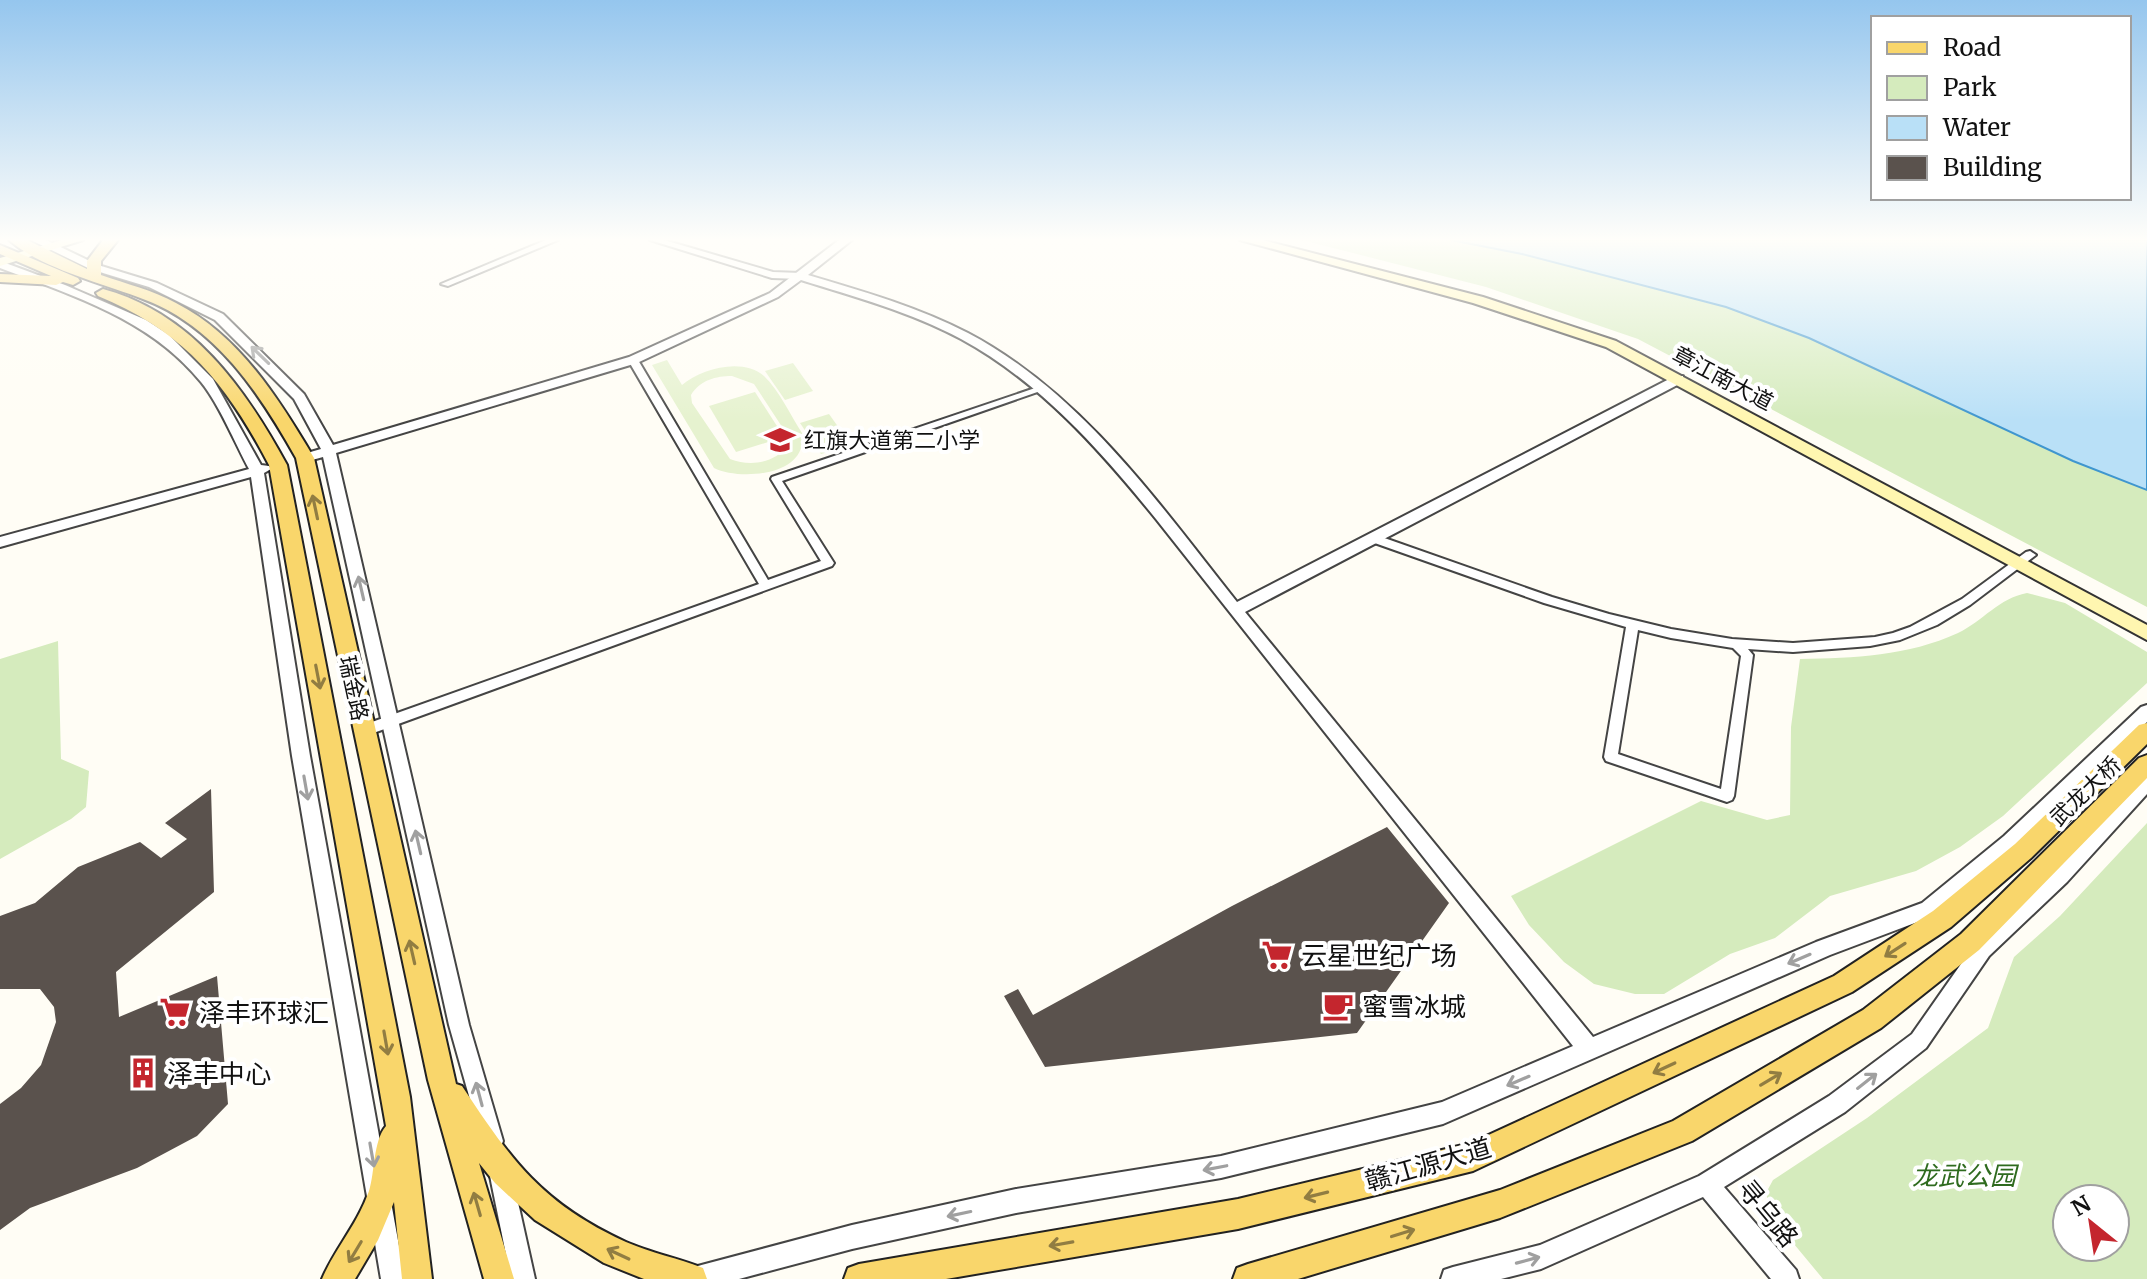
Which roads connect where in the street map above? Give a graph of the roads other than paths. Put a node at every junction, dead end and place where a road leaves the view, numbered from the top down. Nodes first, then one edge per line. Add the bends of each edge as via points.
1 (86, 300) edge
2 (117, 300) edge
3 (157, 300) edge
4 (183, 300) edge
5 (761, 300) edge
6 (879, 300) edge
7 (1477, 300) edge
8 (1499, 300) edge
9 (633, 360) junction
10 (1679, 379) junction
11 (1041, 389) junction
12 (329, 451) junction
13 (305, 458) junction
14 (278, 465) junction
15 (257, 471) junction
16 (1373, 538) junction
17 (0, 542) edge
18 (2024, 559) junction
19 (765, 585) junction
20 (1235, 610) junction
21 (2147, 619) edge
22 (1633, 623) junction
23 (2147, 633) edge
24 (1736, 644) junction
25 (2147, 712) edge
26 (391, 720) junction
27 (363, 731) junction
28 (2147, 731) edge
29 (2147, 764) edge
30 (2147, 782) edge
31 (2017, 846) junction
32 (2053, 871) junction
33 (1590, 1050) junction
34 (441, 1080) junction
35 (396, 1097) junction
36 (498, 1164) junction
37 (1707, 1184) junction
38 (380, 1201) junction
39 (337, 1279) edge
40 (393, 1279) edge
41 (417, 1279) edge
42 (499, 1279) edge
43 (523, 1279) edge
44 (693, 1279) edge
45 (859, 1279) edge
46 (1248, 1279) edge
47 (1453, 1279) edge
48 (1787, 1279) edge

1 - 15 street via 165,338 208,382
2 - 14 main road, 瑞金路 via 159,317 224,376 252,414
3 - 13 main road, 瑞金路 via 199,323 253,377
12 -> 4 street via 299,397 219,317
5 - 9 street
6 - 11 street via 947,326
7 - 10 main road, 章江南大道 via 1566,328
8 - 18 main road, 章江南大道 via 1618,339
9 - 12 street
9 - 19 street
10 - 16 street
10 - 18 main road, 章江南大道
11 - 19 street via 776,479 828,563
11 - 20 street via 1114,461
12 - 13 street
26 -> 12 street
27 -> 13 main road, 瑞金路
14 - 15 street
14 -> 35 main road, 瑞金路
15 - 17 street
15 -> 38 street
16 - 20 street
16 - 22 street
18 - 21 main road, 章江南大道
18 - 23 main road, 章江南大道
18 - 24 street via 1957,609 1892,639 1825,648
19 - 26 street
20 - 33 street
22 - 24 street
22 - 24 street via 1611,757 1727,796 1747,655
25 - 31 street
26 - 27 street
36 -> 26 street via 459,1025
34 -> 27 main road, 瑞金路
28 - 31 main road, 武龙大桥
29 - 32 main road, 武龙大桥
30 - 32 street
31 -> 33 street via 1929,909 1810,954
31 -> 45 main road, 赣江源大道 via 1942,919 1843,984 1473,1157 1238,1214
37 -> 32 street via 1837,1104 1919,1041 1982,950
46 -> 32 main road via 1500,1204 1682,1131 1872,1019
33 -> 44 street via 1443,1113 1221,1167 1016,1201 852,1237
34 - 36 main road
42 -> 34 main road, 瑞金路
35 - 38 main road via 392,1153
35 - 41 main road, 瑞金路
36 - 43 street
44 -> 36 main road via 592,1242 540,1206
47 -> 37 street via 1541,1257
37 - 48 street, 寻乌路
38 -> 39 main road
38 - 40 street

